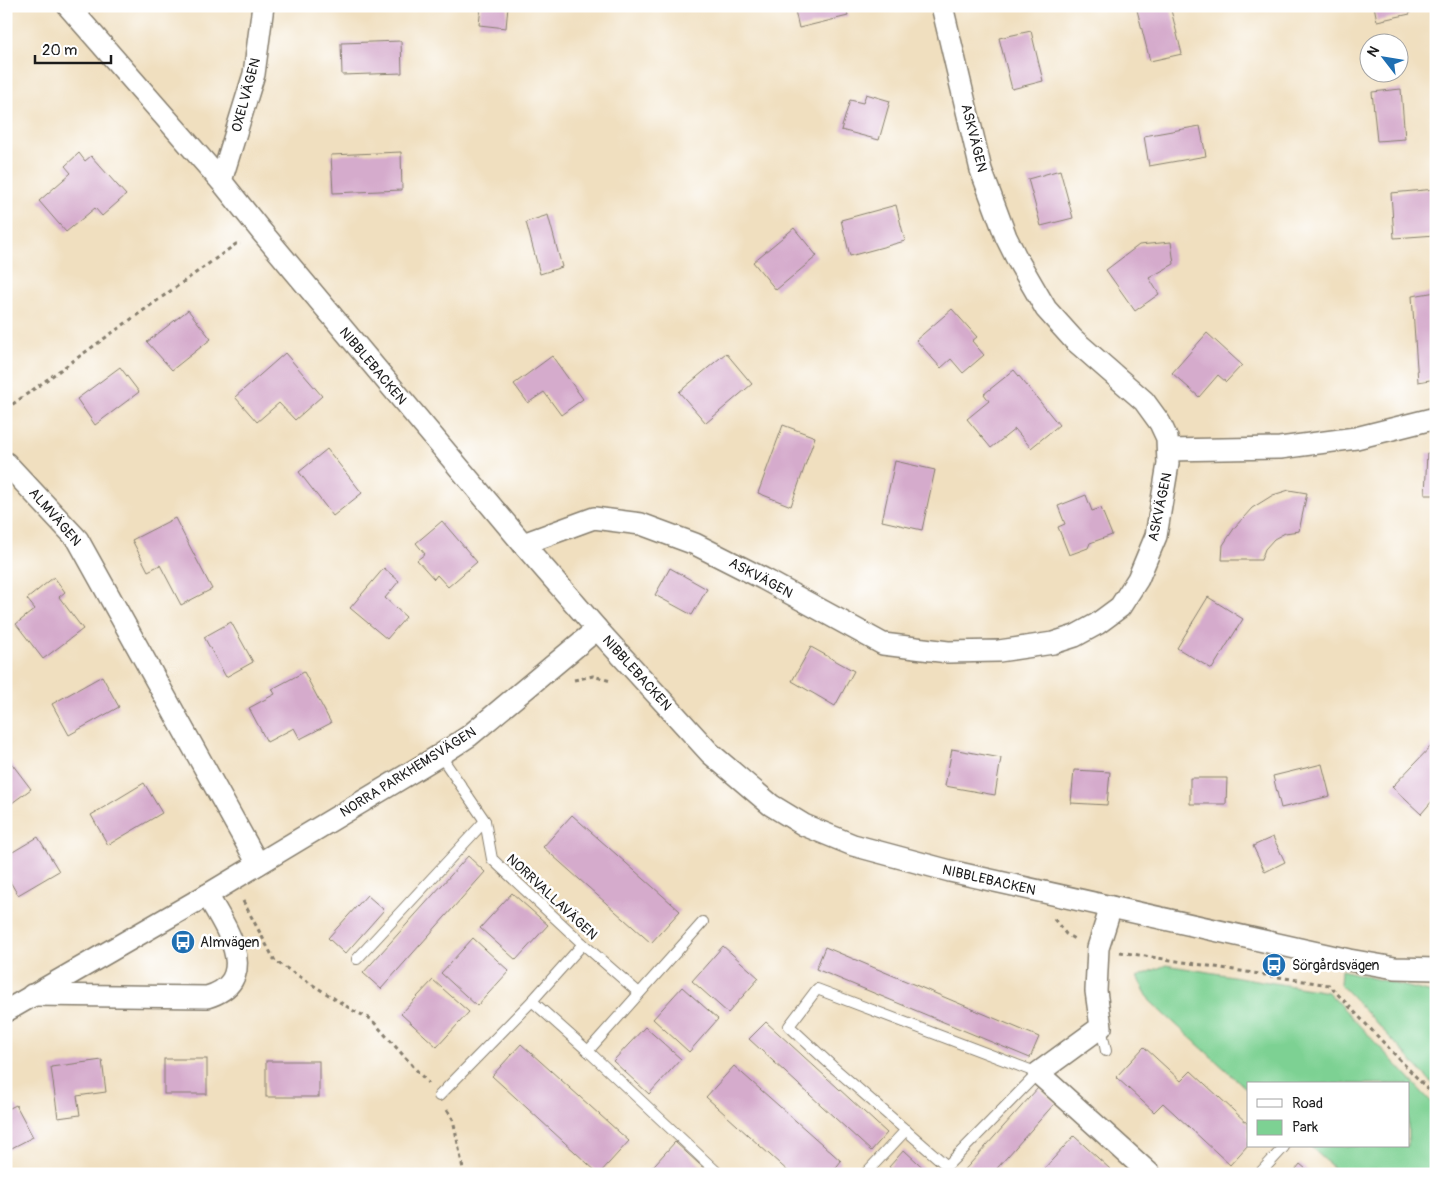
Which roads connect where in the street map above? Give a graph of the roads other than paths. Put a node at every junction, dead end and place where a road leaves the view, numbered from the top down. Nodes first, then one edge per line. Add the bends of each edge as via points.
1 (68, 6) edge
2 (263, 6) edge
3 (942, 6) edge
4 (221, 181) junction
5 (1436, 418) edge
6 (1168, 450) junction
7 (6, 464) edge
8 (523, 544) junction
9 (597, 629) junction
10 (440, 755) junction
11 (485, 821) junction
12 (258, 864) junction
13 (207, 895) junction
14 (1111, 907) junction
15 (703, 922) dead end
16 (583, 944) junction
17 (357, 959) dead end
18 (1436, 969) edge
19 (639, 993) junction
20 (32, 995) junction
21 (532, 1001) junction
22 (6, 1011) edge
23 (1101, 1027) junction
24 (1106, 1051) dead end
25 (588, 1052) junction
26 (1038, 1073) junction
27 (439, 1096) road end
28 (906, 1130) junction
29 (1283, 1148) edge
30 (719, 1174) edge
31 (865, 1174) edge
32 (1150, 1174) edge
33 (1259, 1174) edge

1 - 4 street, NIBBLEBACKEN
2 - 4 street, OXELVÄGEN via 254,74
3 - 6 street, ASKVÄGEN via 981,170 1017,259 1046,308 1073,339 1144,401 1160,422
4 - 8 street, NIBBLEBACKEN
5 - 6 street via 1356,438 1290,447
6 - 8 street, ASKVÄGEN via 1156,536 1138,579 1120,607 1075,636 999,651 948,652 883,644 695,544 641,524 594,518
7 - 12 street, ALMVÄGEN via 78,540
8 - 9 street, NIBBLEBACKEN
9 - 10 street, NORRA PARKHEMSVÄGEN via 469,736
9 - 14 street, NIBBLEBACKEN via 710,753 771,805 804,825 853,845 933,867
10 - 11 lane, NORRVALLAVÄGEN
10 - 12 street, NORRA PARKHEMSVÄGEN
11 - 16 lane, NORRVALLAVÄGEN via 492,859
11 - 17 lane
12 - 13 street, NORRA PARKHEMSVÄGEN
13 - 20 street, NORRA PARKHEMSVÄGEN
13 - 20 street via 226,926 237,955 235,972 221,993 208,997
14 - 18 street, NIBBLEBACKEN via 1349,960 1395,968
14 - 23 street via 1098,948 1096,991
15 - 19 lane
16 - 19 lane, NORRVALLAVÄGEN
16 - 21 lane
19 - 25 lane
20 - 22 street, NORRA PARKHEMSVÄGEN
21 - 25 lane
21 - 27 lane
23 - 24 lane
23 - 26 street
25 - 30 lane
26 - 28 lane via 947,1166
26 - 28 lane via 817,989 789,1026
26 - 32 street
28 - 31 lane
29 - 33 lane

